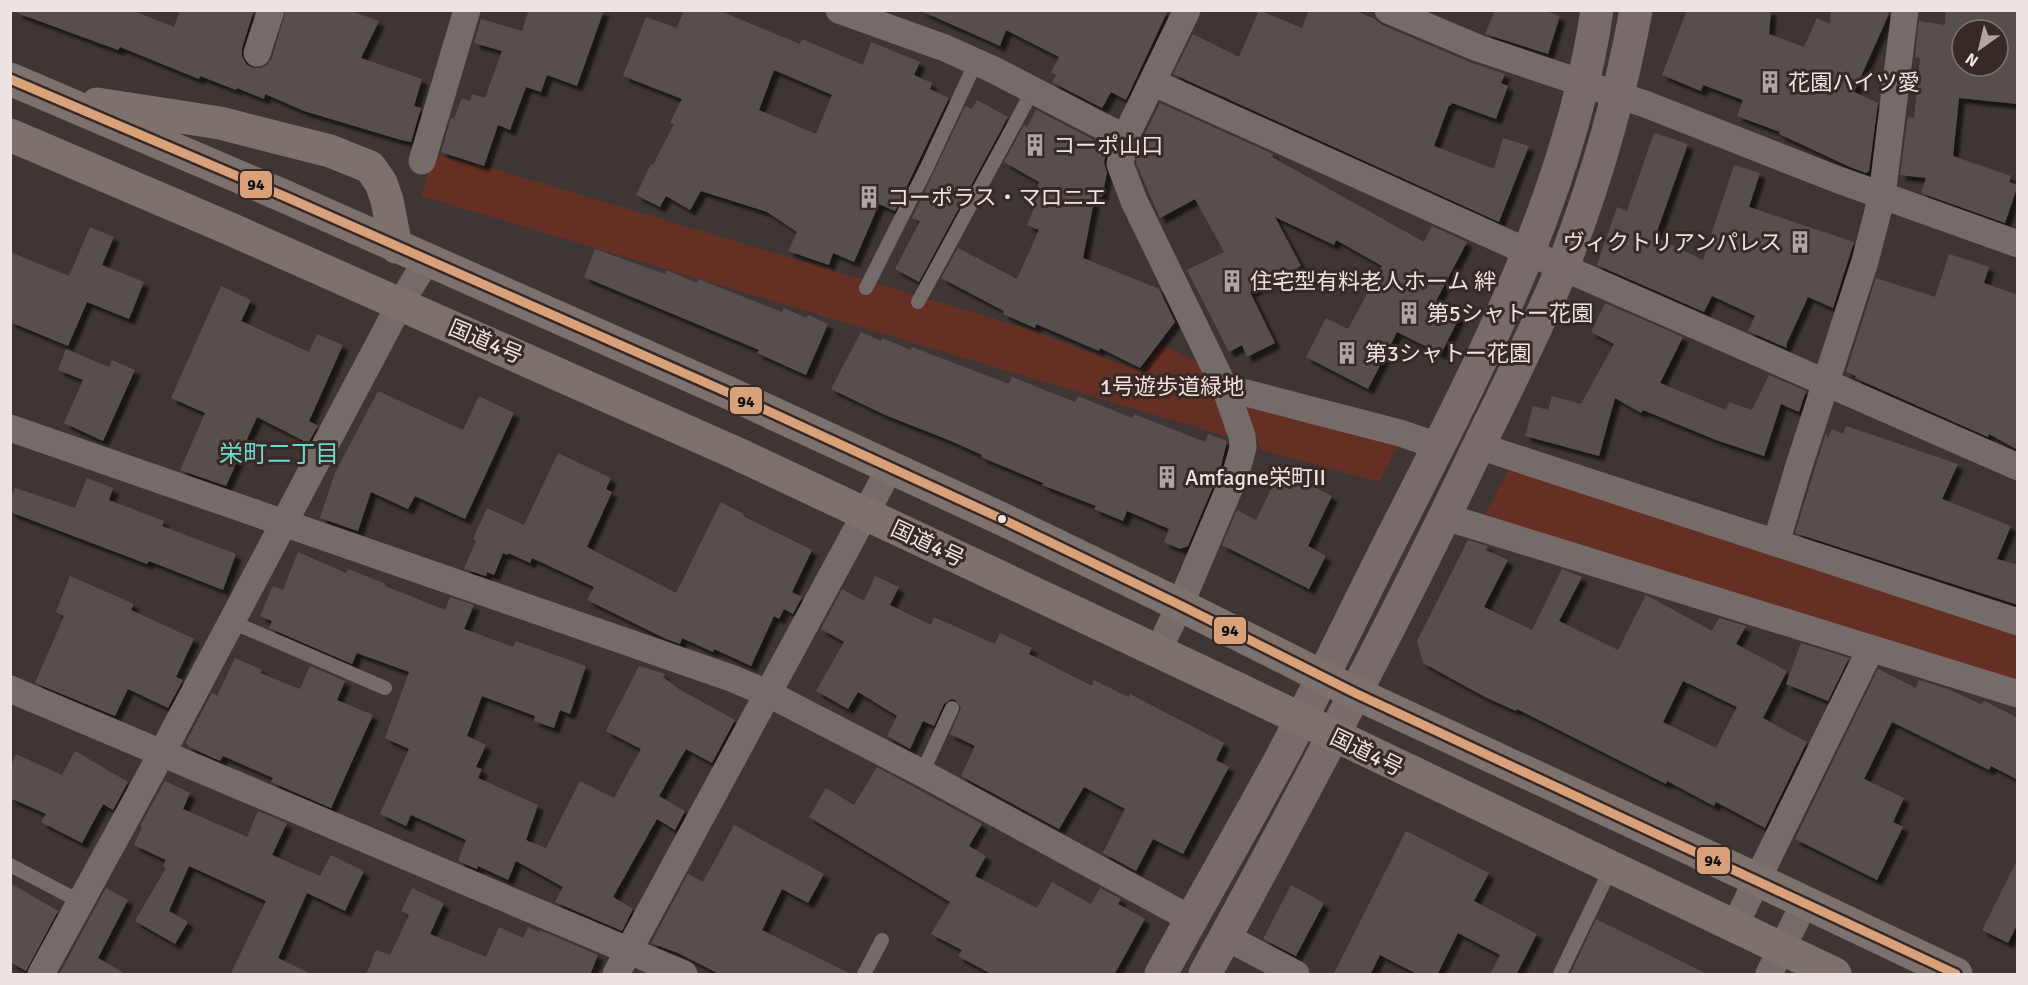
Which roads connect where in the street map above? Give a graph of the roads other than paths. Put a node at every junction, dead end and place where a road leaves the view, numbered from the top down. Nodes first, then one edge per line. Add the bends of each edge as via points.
1 (271, 10) edge
2 (467, 10) edge
3 (839, 10) edge
4 (1187, 10) edge
5 (1388, 10) edge
6 (1597, 10) edge
7 (1636, 10) edge
8 (1905, 10) edge
9 (257, 53) dead end
10 (976, 62) junction
11 (10, 79) edge
12 (1152, 82) junction
13 (1583, 83) junction
14 (1033, 90) junction
15 (1618, 94) junction
16 (59, 99) junction
17 (10, 135) edge
18 (1125, 138) junction
19 (422, 161) dead end
20 (1882, 196) junction
21 (2018, 244) edge
22 (396, 247) junction
23 (1528, 252) junction
24 (427, 260) junction
25 (1563, 265) junction
26 (866, 288) dead end
27 (918, 302) dead end
28 (400, 304) junction
29 (1826, 383) junction
30 (1227, 393) junction
31 (10, 428) edge
32 (1438, 446) junction
33 (1479, 446) junction
34 (2018, 467) edge
35 (890, 468) junction
36 (865, 513) junction
37 (1446, 517) junction
38 (284, 523) junction
39 (1776, 543) junction
40 (1180, 605) junction
41 (232, 622) junction
42 (2018, 622) edge
43 (1871, 648) junction
44 (1158, 651) junction
45 (1322, 677) junction
46 (385, 688) dead end
47 (10, 689) edge
48 (767, 693) junction
49 (1355, 693) junction
50 (2018, 694) edge
51 (952, 708) dead end
52 (1301, 719) junction
53 (1334, 735) junction
54 (162, 753) junction
55 (922, 773) junction
56 (10, 865) edge
57 (1611, 868) junction
58 (1758, 880) junction
59 (81, 902) junction
60 (1805, 902) junction
61 (1191, 919) junction
62 (1734, 927) junction
63 (1226, 937) junction
64 (882, 940) dead end
65 (629, 951) junction
66 (1775, 962) edge
67 (41, 975) edge
68 (616, 975) edge
69 (684, 975) edge
70 (864, 975) edge
71 (1161, 975) edge
72 (1205, 975) edge
73 (1296, 975) edge
74 (1560, 975) edge
75 (1835, 975) edge
76 (1956, 975) edge

1 - 9 street
2 - 19 street
3 - 10 street
4 - 12 street
5 - 13 street via 1478,48
6 - 13 street
7 - 15 street
8 - 20 street
10 - 14 street
10 - 26 lane
11 - 16 highway
12 - 18 street
12 - 23 street
13 - 15 street
13 - 23 street
14 - 18 street
14 - 27 lane
15 - 20 street
15 - 25 street
16 - 22 highway
16 - 22 highway via 220,123 330,151 370,167 387,200
17 - 28 highway, 国道4号
18 - 30 street via 1120,164 1125,181
20 - 21 street
20 - 29 street
22 - 24 highway
23 - 25 street
23 - 32 street
24 - 28 street
24 - 35 highway
25 - 29 street
25 - 33 street
28 - 36 highway, 国道4号
28 - 38 street
29 - 34 street
29 - 39 street
30 - 32 street via 1242,392
30 - 40 street via 1243,447 1236,475
31 - 38 street
32 - 45 street
33 - 37 street
33 - 39 street
35 - 36 street
35 - 40 highway
36 - 44 highway, 国道4号
36 - 48 street
37 - 43 street
37 - 49 street
38 - 41 street
38 - 48 street
39 - 42 street
40 - 44 street
40 - 45 highway
41 - 46 lane
41 - 54 street
43 - 50 street
43 - 58 street
44 - 52 highway, 国道4号
45 - 49 highway
45 - 52 street
47 - 54 street
48 - 55 street
48 - 65 street
49 - 53 street
49 - 58 highway
51 - 55 lane
52 - 53 highway, 国道4号
52 - 61 street
53 - 57 highway, 国道4号
53 - 63 street
54 - 59 street
54 - 65 street
55 - 61 street
56 - 59 lane
57 - 62 highway, 国道4号
57 - 74 lane
58 - 60 highway
58 - 62 street
59 - 67 street
60 - 66 street
60 - 76 highway
61 - 71 street
62 - 66 highway, 国道4号
63 - 72 street
63 - 73 street
64 - 70 lane
65 - 68 street
65 - 69 street
66 - 75 highway, 国道4号

